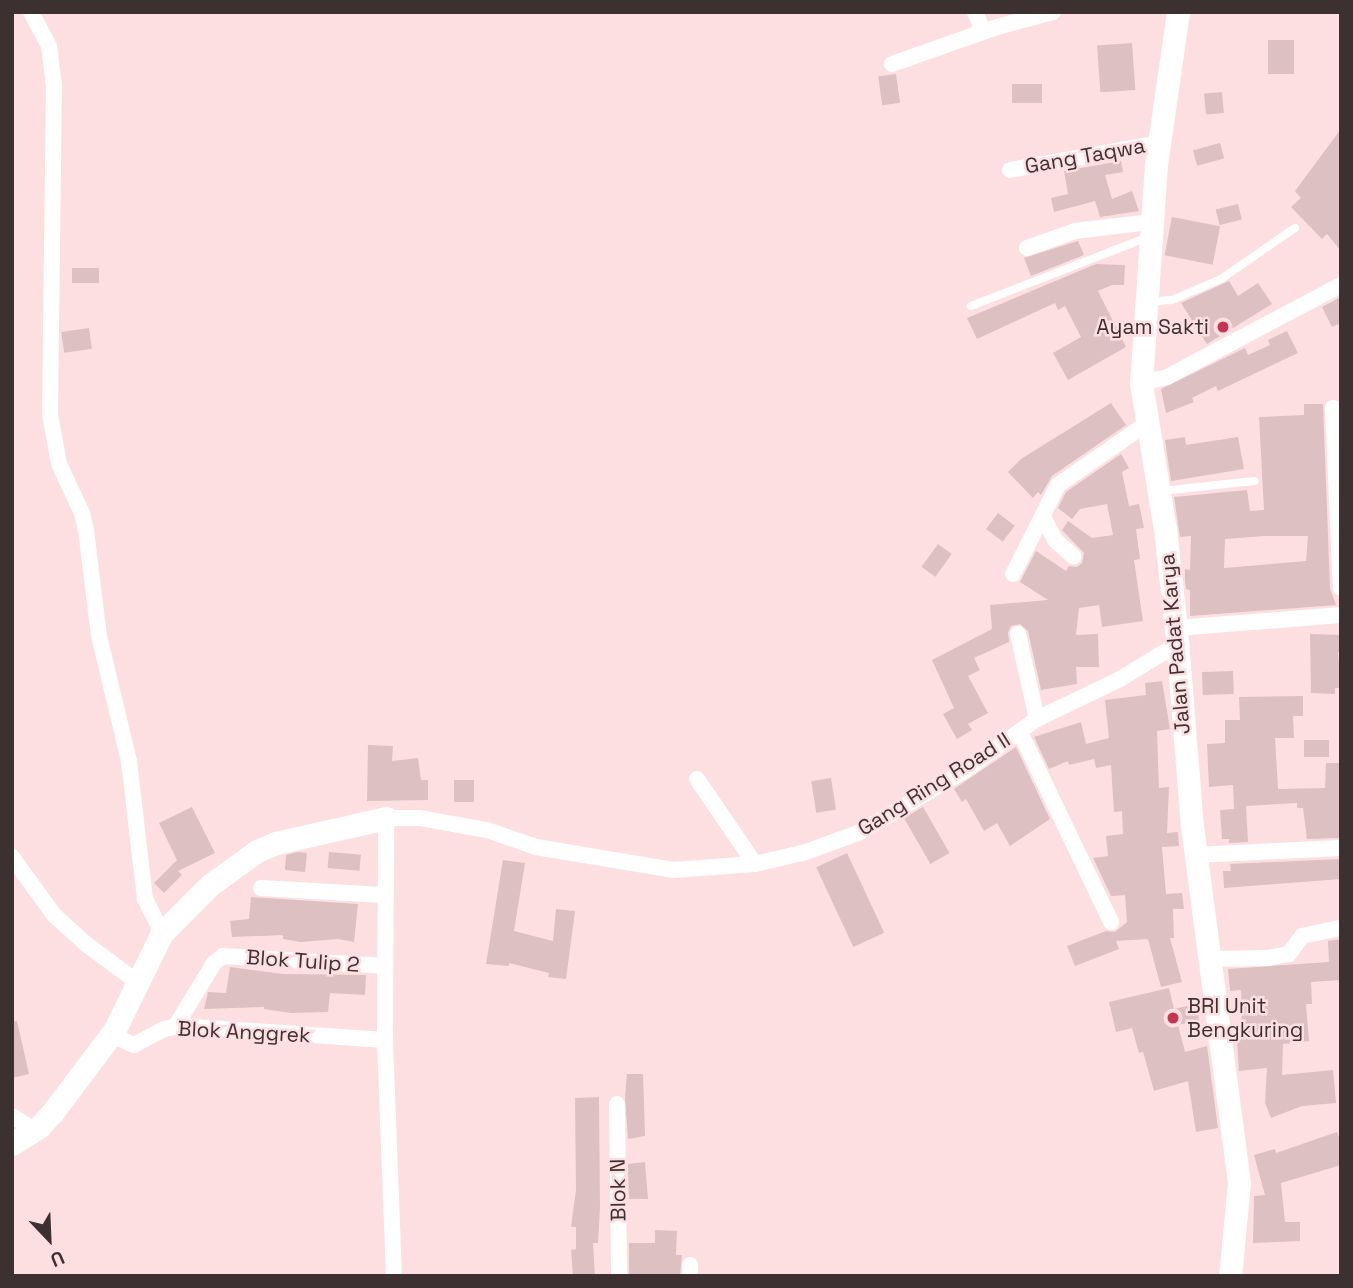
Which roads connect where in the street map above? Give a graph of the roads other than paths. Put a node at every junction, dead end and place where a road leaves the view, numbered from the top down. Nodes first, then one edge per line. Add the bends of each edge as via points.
1 (31, 12) edge
2 (975, 12) edge
3 (1053, 12) edge
4 (1178, 12) edge
5 (984, 32) junction
6 (892, 64) dead end
7 (1160, 143) junction
8 (1010, 170) dead end
9 (1295, 228) dead end
10 (1151, 229) junction
11 (1027, 248) dead end
12 (1341, 285) edge
13 (1145, 302) junction
14 (971, 306) dead end
15 (1141, 383) junction
16 (1333, 408) dead end
17 (1146, 424) junction
18 (1254, 481) dead end
19 (1158, 491) junction
20 (1043, 517) junction
21 (1074, 557) dead end
22 (1013, 574) dead end
23 (1341, 588) edge
24 (1341, 615) edge
25 (1018, 634) dead end
26 (1176, 637) junction
27 (1037, 719) junction
28 (1020, 732) junction
29 (697, 779) dead end
30 (386, 818) junction
31 (1341, 848) edge
32 (1196, 855) junction
33 (12, 856) edge
34 (755, 864) junction
35 (261, 888) dead end
36 (384, 895) junction
37 (1111, 922) dead end
38 (1341, 928) edge
39 (162, 933) junction
40 (1211, 959) junction
41 (385, 966) junction
42 (136, 981) junction
43 (175, 1027) junction
44 (115, 1029) junction
45 (385, 1040) junction
46 (617, 1104) dead end
47 (12, 1116) edge
48 (34, 1130) junction
49 (12, 1144) edge
50 (394, 1276) edge
51 (619, 1276) edge
52 (1230, 1276) edge

1 - 39 street via 53,64 50,414 59,464 86,530 99,636 129,761 145,899
2 - 5 street
3 - 5 street
4 - 7 main road, Jalan Padat Karya
5 - 6 street
7 - 8 street, Gang Taqwa
7 - 10 main road, Jalan Padat Karya
9 - 13 lane via 1221,279 1172,300
10 - 11 street via 1075,231
10 - 13 main road, Jalan Padat Karya
10 - 14 lane
12 - 15 street via 1167,377
13 - 15 main road, Jalan Padat Karya
15 - 17 main road, Jalan Padat Karya
16 - 23 street
17 - 19 main road, Jalan Padat Karya
17 - 20 street via 1058,485
18 - 19 lane
19 - 26 main road, Jalan Padat Karya
20 - 21 street via 1055,540
20 - 22 street
24 - 26 street
25 - 27 street
26 - 27 street, Gang Ring Road II via 1121,679
26 - 32 main road, Jalan Padat Karya
27 - 28 street, Gang Ring Road II
28 - 34 street, Gang Ring Road II via 858,833
28 - 37 street
29 - 34 street
30 - 34 street, Gang Ring Road II via 434,820 488,830 536,848 673,870
30 - 36 street
30 - 39 main road via 292,838 257,851 210,885
31 - 32 street
32 - 40 main road, Jalan Padat Karya
33 - 42 street via 54,915
35 - 36 street
36 - 41 street
38 - 40 street via 1302,936 1289,954
39 - 42 main road
40 - 52 main road, Jalan Padat Karya via 1239,1183
41 - 43 street, Blok Tulip 2 via 223,956 214,963
41 - 45 street
42 - 44 main road
43 - 44 street, Blok Anggrek via 134,1045 121,1039
43 - 45 street, Blok Anggrek
44 - 48 main road via 52,1114
45 - 50 street
46 - 51 street, Blok N
47 - 48 street
48 - 49 main road

